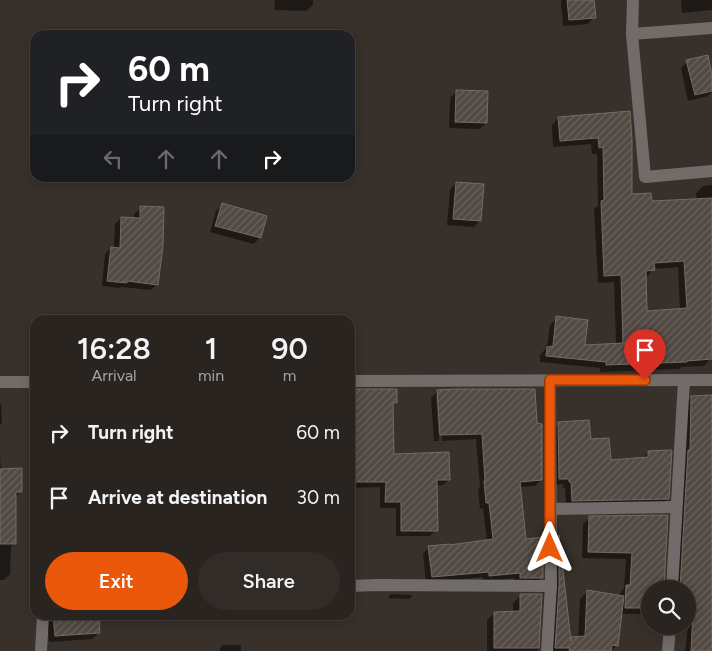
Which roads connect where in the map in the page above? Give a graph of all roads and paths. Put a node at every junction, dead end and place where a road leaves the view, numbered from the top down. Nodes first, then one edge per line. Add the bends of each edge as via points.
1 (632, 0) edge
2 (712, 28) edge
3 (632, 34) junction
4 (712, 171) edge
5 (550, 380) junction
6 (684, 380) junction
7 (712, 380) edge
8 (355, 381) edge
9 (0, 382) edge
10 (30, 382) edge
11 (676, 507) junction
12 (550, 509) junction
13 (672, 580) edge
14 (355, 586) edge
15 (551, 586) junction
16 (43, 620) edge
17 (669, 635) edge
18 (41, 651) edge
19 (547, 651) edge
20 (668, 651) edge

1 - 3 street
2 - 3 street
3 - 4 street via 645,178
5 - 6 street
5 - 8 street
5 - 12 street
6 - 7 street
6 - 11 street
9 - 10 street
11 - 12 street
11 - 13 street
12 - 15 street
14 - 15 street
15 - 19 street
16 - 18 street
17 - 20 street

